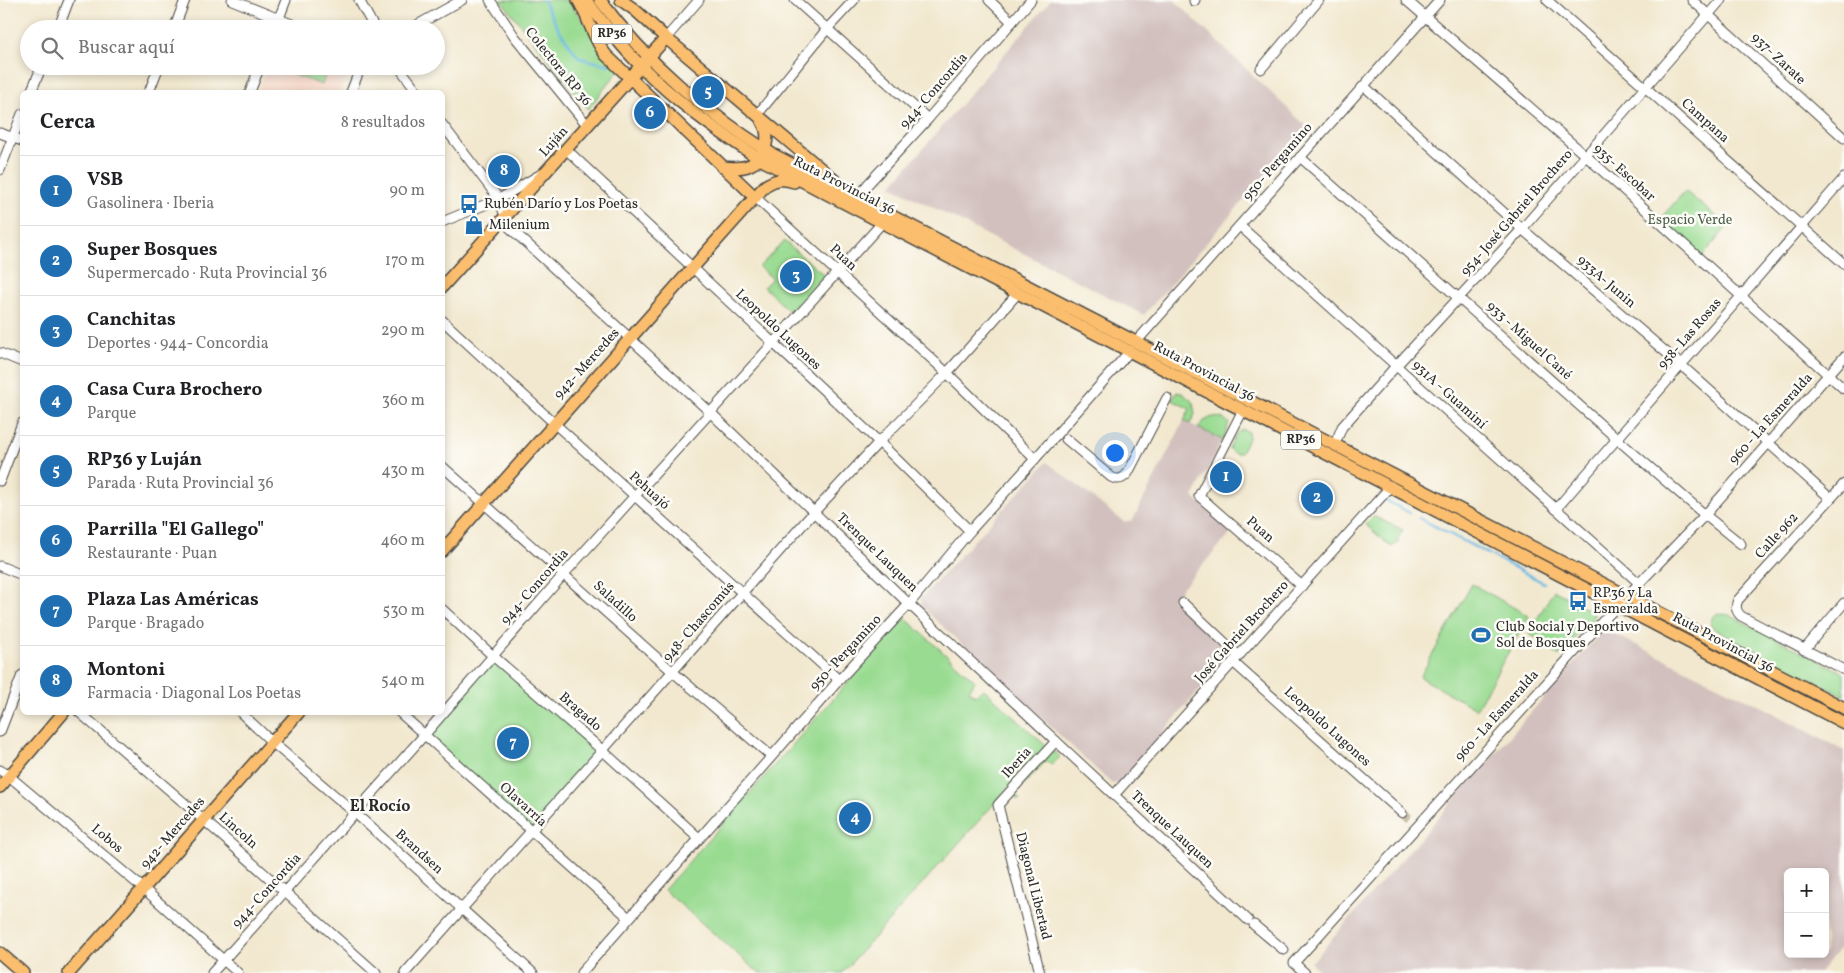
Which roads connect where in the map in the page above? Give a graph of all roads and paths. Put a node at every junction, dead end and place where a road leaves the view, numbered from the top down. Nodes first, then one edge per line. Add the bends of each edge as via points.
1 (70, 0) edge
2 (185, 0) edge
3 (232, 0) edge
4 (286, 0) edge
5 (359, 0) edge
6 (462, 0) edge
7 (490, 0) edge
8 (578, 0) edge
9 (586, 0) edge
10 (600, 0) edge
11 (621, 0) edge
12 (699, 0) edge
13 (795, 0) edge
14 (854, 0) edge
15 (989, 0) edge
16 (1031, 0) edge
17 (1319, 0) edge
18 (1406, 0) edge
19 (1440, 0) edge
20 (1547, 0) edge
21 (1692, 0) edge
22 (1721, 0) edge
23 (1709, 14) junction
24 (1425, 16) junction
25 (278, 19) joint
26 (62, 20) edge
27 (177, 20) edge
28 (370, 20) edge
29 (426, 20) edge
30 (1012, 22) junction
31 (827, 30) junction
32 (666, 38) junction
33 (644, 62) junction
34 (1261, 69) dead end
35 (38, 75) edge
36 (156, 75) edge
37 (257, 75) edge
38 (358, 75) edge
39 (405, 75) edge
40 (630, 79) junction
41 (1364, 86) junction
42 (1645, 87) junction
43 (32, 90) edge
44 (150, 90) edge
45 (251, 90) edge
46 (352, 90) edge
47 (416, 90) edge
48 (757, 115) junction
49 (20, 119) edge
50 (928, 119) junction
51 (588, 126) junction
52 (445, 128) edge
53 (0, 133) edge
54 (13, 137) junction
55 (1844, 138) edge
56 (20, 140) edge
57 (567, 150) junction
58 (761, 154) junction
59 (1585, 156) junction
60 (1300, 157) junction
61 (722, 167) junction
62 (550, 169) junction
63 (0, 170) edge
64 (1844, 178) edge
65 (818, 190) junction
66 (755, 197) junction
67 (499, 199) junction
68 (858, 199) junction
69 (505, 217) junction
70 (445, 221) edge
71 (882, 223) junction
72 (1240, 226) junction
73 (1802, 226) junction
74 (1522, 229) junction
75 (1844, 264) edge
76 (692, 268) junction
77 (837, 273) junction
78 (445, 284) edge
79 (1018, 293) junction
80 (1741, 297) junction
81 (1460, 298) junction
82 (445, 323) edge
83 (630, 339) junction
84 (774, 344) junction
85 (1133, 347) junction
86 (0, 353) edge
87 (1844, 357) edge
88 (20, 361) edge
89 (1681, 365) junction
90 (1396, 366) junction
91 (947, 373) junction
92 (1829, 374) junction
93 (1844, 389) edge
94 (1168, 398) dead end
95 (1243, 410) junction
96 (710, 412) junction
97 (555, 424) junction
98 (20, 428) edge
99 (1066, 439) dead end
100 (1617, 439) junction
101 (879, 442) junction
102 (1768, 442) junction
103 (1334, 444) junction
104 (1035, 459) junction
105 (445, 469) edge
106 (0, 481) edge
107 (1844, 484) edge
108 (1391, 486) junction
109 (634, 496) junction
110 (1837, 496) edge
111 (485, 503) junction
112 (1556, 509) junction
113 (814, 512) junction
114 (1705, 515) junction
115 (970, 531) junction
116 (1741, 544) dead end
117 (445, 548) edge
118 (0, 566) edge
119 (20, 574) edge
120 (564, 574) junction
121 (1640, 584) junction
122 (1302, 586) junction
123 (742, 592) junction
124 (1627, 597) junction
125 (1183, 603) dead end
126 (910, 604) junction
127 (1618, 605) junction
128 (1843, 606) edge
129 (445, 612) edge
130 (1804, 650) junction
131 (493, 656) junction
132 (1236, 659) junction
133 (1844, 670) edge
134 (673, 672) junction
135 (20, 680) edge
136 (840, 680) junction
137 (1844, 708) edge
138 (445, 712) edge
139 (61, 715) edge
140 (82, 715) edge
141 (243, 715) edge
142 (296, 715) edge
143 (402, 715) edge
144 (442, 715) edge
145 (1844, 723) edge
146 (0, 732) edge
147 (424, 736) junction
148 (1056, 740) junction
149 (273, 743) junction
150 (602, 750) junction
151 (771, 756) junction
152 (5, 773) edge
153 (0, 786) edge
154 (1114, 795) junction
155 (998, 805) joint
156 (355, 812) junction
157 (1402, 812) tunnel mouth
158 (204, 820) junction
159 (531, 831) junction
160 (699, 838) junction
161 (144, 888) junction
162 (285, 892) junction
163 (462, 909) junction
164 (630, 918) junction
165 (0, 953) edge
166 (1291, 957) junction
167 (224, 960) junction
168 (23, 973) edge
169 (69, 973) edge
170 (212, 973) edge
171 (238, 973) edge
172 (376, 973) edge
173 (405, 973) edge
174 (533, 973) edge
175 (581, 973) edge
176 (1040, 973) edge
177 (1305, 973) edge

1 - 26 street
2 - 27 street
3 - 25 street
4 - 25 street
5 - 28 street
6 - 29 street
7 - 51 street, Colectora RP 36 via 515,37
8 - 40 main road, Puan via 602,50
9 - 33 main road, Ruta Provincial 36 / RP36 via 619,42
10 - 33 main road, Ruta Provincial 36 / RP36
11 - 32 main road
12 - 32 street
13 - 31 street
14 - 31 street
15 - 30 street
16 - 30 street, 944- Concordia
17 - 34 street
18 - 24 street, 935- Escobar
19 - 24 street, 950- Pergamino
20 - 42 street, Campana
21 - 23 street, 937- Zarate
22 - 23 street, 954- José Gabriel Brochero
23 - 42 street, 954- José Gabriel Brochero
23 - 55 street, 937- Zarate
24 - 41 street, 950- Pergamino
24 - 59 street, 935- Escobar
30 - 50 street, 944- Concordia
31 - 48 street
31 - 50 street
32 - 33 main road, Luján
32 - 48 main road
33 - 40 main road, Luján
33 - 58 main road, Ruta Provincial 36 / RP36 via 700,102
35 - 43 street
36 - 44 street
37 - 45 street
38 - 46 street
39 - 47 street
40 - 51 main road, Luján
40 - 61 main road, Puan
41 - 60 street, 950- Pergamino
41 - 74 street, 933A- Junin
42 - 59 street, 954- José Gabriel Brochero
42 - 73 street, Campana
48 - 58 main road via 766,128 767,143
48 - 68 main road
49 - 54 street
50 - 68 street, 944- Concordia
51 - 57 main road, Luján
52 - 67 street, Trenque Lauquen
53 - 54 street
54 - 56 street
54 - 63 street
57 - 62 main road, Luján
57 - 76 street, Leopoldo Lugones
58 - 61 main road via 748,166
58 - 65 main road, Ruta Provincial 36 / RP36
58 - 68 main road, Ruta Provincial 36 / RP36
59 - 74 street, 954- José Gabriel Brochero
59 - 80 street, 935- Escobar
60 - 72 street, 950- Pergamino
60 - 81 street, 933 - Miguel Cané
61 - 66 main road, Puan
62 - 67 street
62 - 69 main road, Luján
64 - 73 street, 958- Las Rosas
65 - 66 main road, 942- Mercedes via 781,179 770,182
65 - 71 main road, Ruta Provincial 36 / RP36
66 - 76 main road, 942- Mercedes
66 - 77 street, Puan
67 - 69 street, Trenque Lauquen
67 - 70 street
68 - 85 main road, Ruta Provincial 36 / RP36
69 - 78 main road, Luján
69 - 83 street, Trenque Lauquen via 508,227
71 - 77 street, 944- Concordia
71 - 79 main road, Ruta Provincial 36 / RP36
72 - 85 street, 950- Pergamino
72 - 90 street, 931A - Guaminí
73 - 75 street, Campana
73 - 80 street, 958- Las Rosas
74 - 81 street, 954- José Gabriel Brochero
74 - 89 street, 933A- Junin
76 - 83 main road, 942- Mercedes
76 - 84 street, Leopoldo Lugones
77 - 84 street, 944- Concordia
77 - 91 street, Puan
79 - 85 main road, Ruta Provincial 36 / RP36
79 - 91 street, 948- Chascomús
80 - 89 street, 958- Las Rosas
80 - 92 street, 935- Escobar
81 - 90 street, 954- José Gabriel Brochero
81 - 100 street, 933 - Miguel Cané
82 - 97 street, Pehuajó
83 - 96 street, Trenque Lauquen
83 - 97 main road, 942- Mercedes
84 - 96 street, 944- Concordia
84 - 101 street, Leopoldo Lugones
85 - 95 main road, Ruta Provincial 36 / RP36
85 - 103 main road, Ruta Provincial 36 / RP36
85 - 104 street, 950- Pergamino
86 - 88 street
87 - 92 street, 960 - La Esmeralda
89 - 100 street, 958- Las Rosas
89 - 102 street, 933A- Junin
90 - 103 street, 954- José Gabriel Brochero via 1342,427
90 - 112 street, 931A - Guaminí
91 - 101 street, 948- Chascomús
91 - 104 street, Puan
92 - 93 street, 935- Escobar
92 - 102 street, 960 - La Esmeralda
94 - 99 street via 1128,473 1120,479 1111,477
95 - 108 main road, Ruta Provincial 36 / RP36
95 - 122 street, Puan via 1199,496
96 - 109 street, 944- Concordia
96 - 113 street, Trenque Lauquen
97 - 109 street, Pehuajó
97 - 111 main road, 942- Mercedes
98 - 106 street
100 - 112 street, 958- Las Rosas
100 - 114 street, 933 - Miguel Cané
101 - 113 street, 948- Chascomús
101 - 115 street, Leopoldo Lugones
102 - 110 street, 933A- Junin
102 - 114 street, 960 - La Esmeralda
103 - 124 main road, Ruta Provincial 36 / RP36
104 - 115 street, 950- Pergamino
105 - 111 street, Saladillo
107 - 110 street, Calle 962
108 - 122 street, José Gabriel Brochero
108 - 127 main road, Ruta Provincial 36 / RP36
109 - 120 street, 944- Concordia
109 - 123 street, Pehuajó
110 - 130 street, Calle 962 via 1738,600 1736,609 1741,616
111 - 117 main road, 942- Mercedes
111 - 120 street, Saladillo
112 - 121 street, 931A - Guaminí
113 - 123 street, 948- Chascomús
113 - 126 street, Trenque Lauquen
114 - 116 street, 933 - Miguel Cané
114 - 121 street, 960 - La Esmeralda
115 - 126 street, 950- Pergamino
118 - 119 street
120 - 131 street, 944- Concordia
120 - 134 street, Saladillo
121 - 124 street, 960 - La Esmeralda
122 - 132 street, José Gabriel Brochero
123 - 134 street, 948- Chascomús
123 - 136 street, Pehuajó
124 - 127 street, 960 - La Esmeralda
124 - 137 main road, Ruta Provincial 36 / RP36
125 - 132 street, Leopoldo Lugones
126 - 136 street, 950- Pergamino
126 - 148 street, Trenque Lauquen
127 - 145 main road, Ruta Provincial 36 / RP36
127 - 166 street, 960 - La Esmeralda
128 - 130 street
129 - 131 street, Bragado
130 - 133 street
131 - 138 street, 944- Concordia
131 - 150 street, Bragado
132 - 154 street, José Gabriel Brochero
132 - 157 street, Leopoldo Lugones
134 - 150 street, 948- Chascomús
134 - 151 street, Saladillo
135 - 146 street
136 - 151 street, 950- Pergamino
139 - 152 main road
140 - 158 street, Lincoln
141 - 149 street, Brandsen
142 - 149 main road, 942- Mercedes
143 - 147 street, Olavarría
144 - 147 street, 944- Concordia
147 - 156 street, 944- Concordia
147 - 159 street, Olavarría
148 - 154 street, Trenque Lauquen
148 - 155 street, Iberia
149 - 156 street, Brandsen
149 - 158 main road, 942- Mercedes
150 - 159 street, 948- Chascomús
150 - 160 street, Bragado
151 - 160 street, 950- Pergamino
152 - 153 main road
152 - 161 street, Lobos
154 - 166 street, Trenque Lauquen
155 - 176 street, Diagonal Libertad
156 - 162 street, 944- Concordia
156 - 163 street, Brandsen
158 - 161 main road, 942- Mercedes
158 - 162 street, Lincoln
159 - 163 street, 948- Chascomús
159 - 164 street, Olavarría
160 - 164 street, 950- Pergamino
161 - 167 street, Lobos
161 - 169 main road, 942- Mercedes
162 - 167 street, 944- Concordia
162 - 172 street, Lincoln
163 - 173 street, 948- Chascomús
163 - 174 street, Brandsen
164 - 175 street, 950- Pergamino
165 - 168 main road
166 - 177 street, Trenque Lauquen
167 - 170 street, 944- Concordia
167 - 171 street, Lobos

